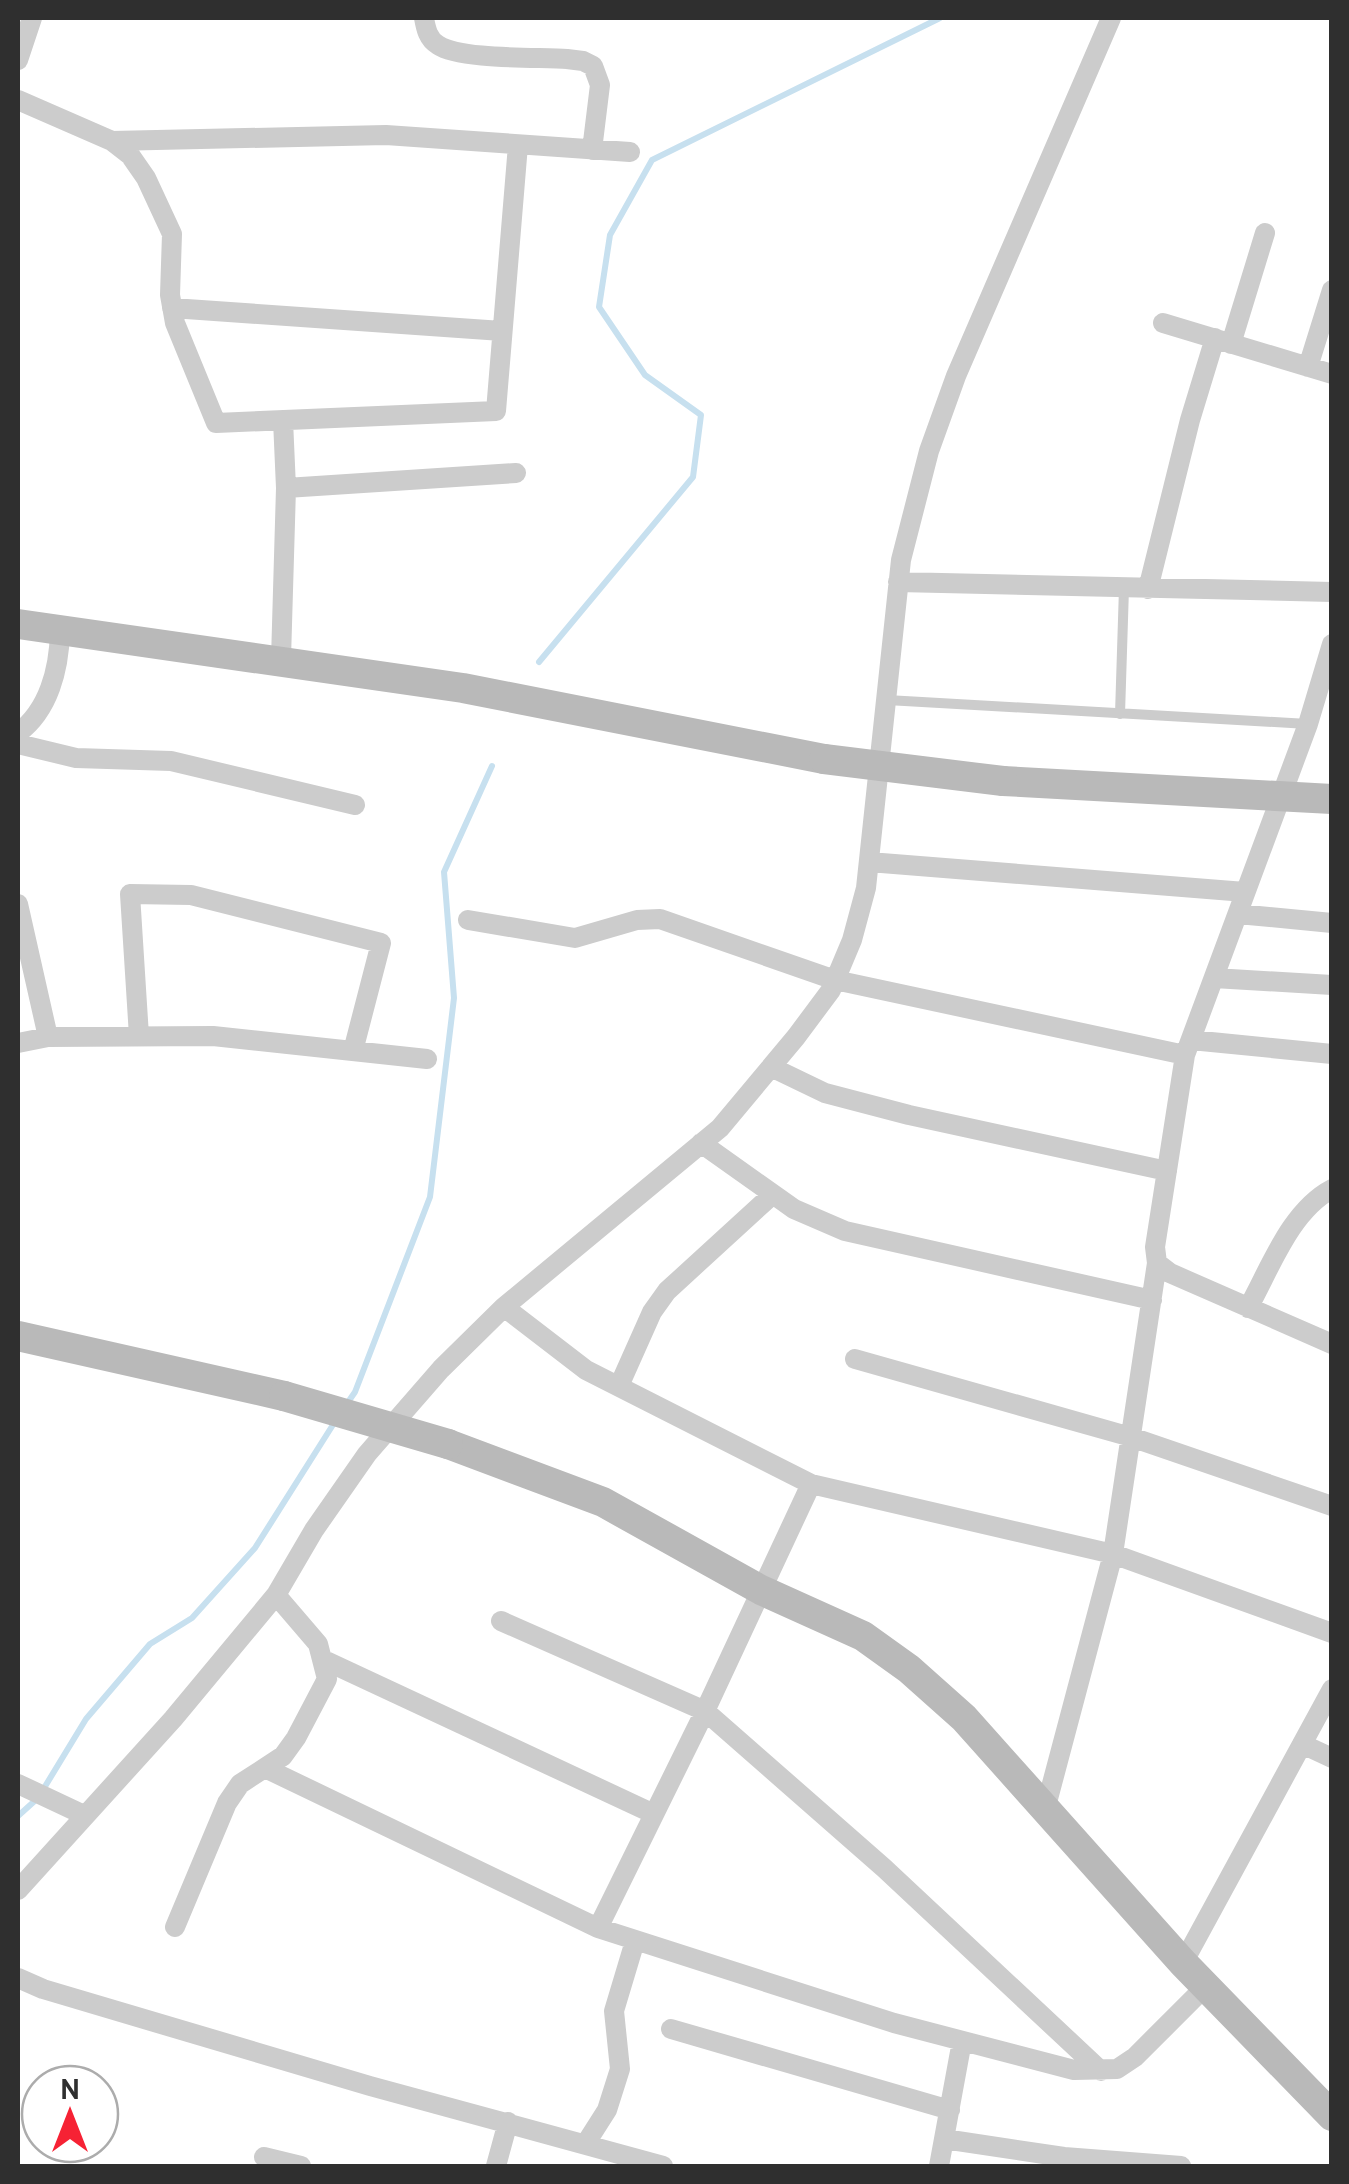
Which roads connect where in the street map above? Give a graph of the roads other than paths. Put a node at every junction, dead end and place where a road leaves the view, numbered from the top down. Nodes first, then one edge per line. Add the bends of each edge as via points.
1 (32, 18) edge
2 (424, 18) edge
3 (1110, 18) edge
4 (18, 60) edge
5 (18, 100) edge
6 (112, 141) junction
7 (518, 146) junction
8 (592, 150) junction
9 (630, 152) dead end
10 (1265, 233) dead end
11 (1332, 290) edge
12 (172, 308) junction
13 (1162, 323) dead end
14 (502, 331) junction
15 (1223, 341) junction
16 (1308, 367) junction
17 (1332, 374) edge
18 (283, 420) junction
19 (516, 473) dead end
20 (286, 488) junction
21 (898, 582) junction
22 (1124, 588) junction
23 (1148, 589) junction
24 (1332, 592) edge
25 (18, 624) edge
26 (60, 632) junction
27 (1332, 644) edge
28 (281, 659) junction
29 (887, 700) junction
30 (1120, 714) junction
31 (1308, 724) junction
32 (18, 733) edge
33 (18, 744) edge
34 (1280, 796) junction
35 (1332, 799) edge
36 (355, 805) dead end
37 (870, 862) junction
38 (1246, 892) junction
39 (18, 904) edge
40 (1238, 914) junction
41 (468, 920) dead end
42 (1332, 923) edge
43 (1214, 978) junction
44 (835, 980) junction
45 (1332, 985) edge
46 (139, 1036) junction
47 (48, 1038) junction
48 (18, 1043) edge
49 (1188, 1048) junction
50 (353, 1051) junction
51 (1332, 1054) edge
52 (427, 1059) dead end
53 (771, 1067) junction
54 (701, 1144) junction
55 (1167, 1171) junction
56 (1332, 1189) edge
57 (773, 1194) junction
58 (1158, 1263) junction
59 (1152, 1300) junction
60 (504, 1307) junction
61 (1248, 1308) junction
62 (18, 1336) edge
63 (1332, 1344) edge
64 (854, 1359) dead end
65 (619, 1386) junction
66 (1131, 1436) junction
67 (811, 1484) junction
68 (1332, 1506) edge
69 (1113, 1554) junction
70 (761, 1590) junction
71 (276, 1596) junction
72 (501, 1621) dead end
73 (1332, 1633) edge
74 (324, 1660) junction
75 (1332, 1689) edge
76 (705, 1711) junction
77 (1302, 1744) junction
78 (1332, 1758) edge
79 (267, 1769) junction
80 (31, 1790) edge
81 (1046, 1810) junction
82 (654, 1814) junction
83 (84, 1815) junction
84 (18, 1890) edge
85 (175, 1928) dead end
86 (598, 1928) junction
87 (635, 1941) junction
88 (1184, 1963) junction
89 (18, 1978) edge
90 (1206, 1986) junction
91 (670, 2029) dead end
92 (962, 2041) junction
93 (1102, 2071) junction
94 (950, 2110) junction
95 (1332, 2116) edge
96 (508, 2122) junction
97 (944, 2138) junction
98 (586, 2144) junction
99 (264, 2156) dead end
100 (302, 2166) edge
101 (496, 2166) edge
102 (663, 2166) edge
103 (940, 2166) edge
104 (1182, 2166) edge

1 - 4 street
2 - 8 street via 437,45 456,53 593,66 600,85
3 - 21 street via 956,376 929,450
5 - 6 street
6 - 7 street via 386,135
6 - 12 street via 130,155 166,217
7 - 8 street
7 - 14 street
8 - 9 street
10 - 15 street
11 - 16 street
12 - 14 street
12 - 18 street via 216,423
13 - 15 street
14 - 18 street via 496,411
15 - 16 street
15 - 23 street via 1190,420
16 - 17 street
18 - 20 street
19 - 20 street
20 - 28 street
21 - 22 street
21 - 29 street
22 - 23 street
22 - 30 lane
23 - 24 street
25 - 26 street
26 - 28 street
26 - 32 street via 59,667 48,694
27 - 31 street
28 - 34 street, bridge via 824,759 1002,781
29 - 30 lane
29 - 37 street
30 - 31 lane
31 - 34 street
33 - 36 street via 76,758 171,761
34 - 35 street
34 - 38 street
37 - 38 street
37 - 44 street
38 - 40 street
39 - 47 street
40 - 42 street
40 - 43 street
41 - 44 street via 575,938 660,919
43 - 45 street
43 - 49 street
44 - 49 street
44 - 53 street
46 - 47 street
46 - 50 street via 214,1036
46 - 50 street via 130,894 191,895 381,943
47 - 48 street
49 - 51 street
49 - 55 street
50 - 52 street
53 - 54 street
53 - 55 street via 824,1093
54 - 57 street
54 - 60 street
55 - 58 street
56 - 61 street via 1298,1219
57 - 59 street via 845,1231
57 - 65 street via 667,1291
58 - 59 street
58 - 61 street
59 - 66 street
60 - 65 street via 586,1370
60 - 71 street via 367,1454
61 - 63 street
62 - 70 street, bridge via 284,1396 448,1444 604,1502
64 - 66 street
65 - 67 street
66 - 68 street
66 - 69 street
67 - 69 street
67 - 70 street
69 - 73 street
69 - 81 street
70 - 76 street
70 - 81 street via 863,1636 909,1669 964,1718
71 - 74 street
71 - 83 street
72 - 76 street
74 - 79 street via 328,1679 321,1695 283,1756
74 - 82 street
75 - 77 street
76 - 82 street
76 - 93 street
77 - 78 street
77 - 88 street
79 - 85 street via 240,1784 227,1803
79 - 86 street
80 - 83 street
81 - 88 street
82 - 86 street
83 - 84 street
86 - 87 street
87 - 92 street
87 - 98 street via 614,2011 620,2069 607,2110
88 - 90 street
89 - 96 street
90 - 93 street via 1135,2057
90 - 95 street
91 - 94 street
92 - 93 street
92 - 94 street
94 - 97 street
96 - 98 street
96 - 101 street
97 - 103 street
97 - 104 street via 1064,2158
98 - 102 street
99 - 100 street

